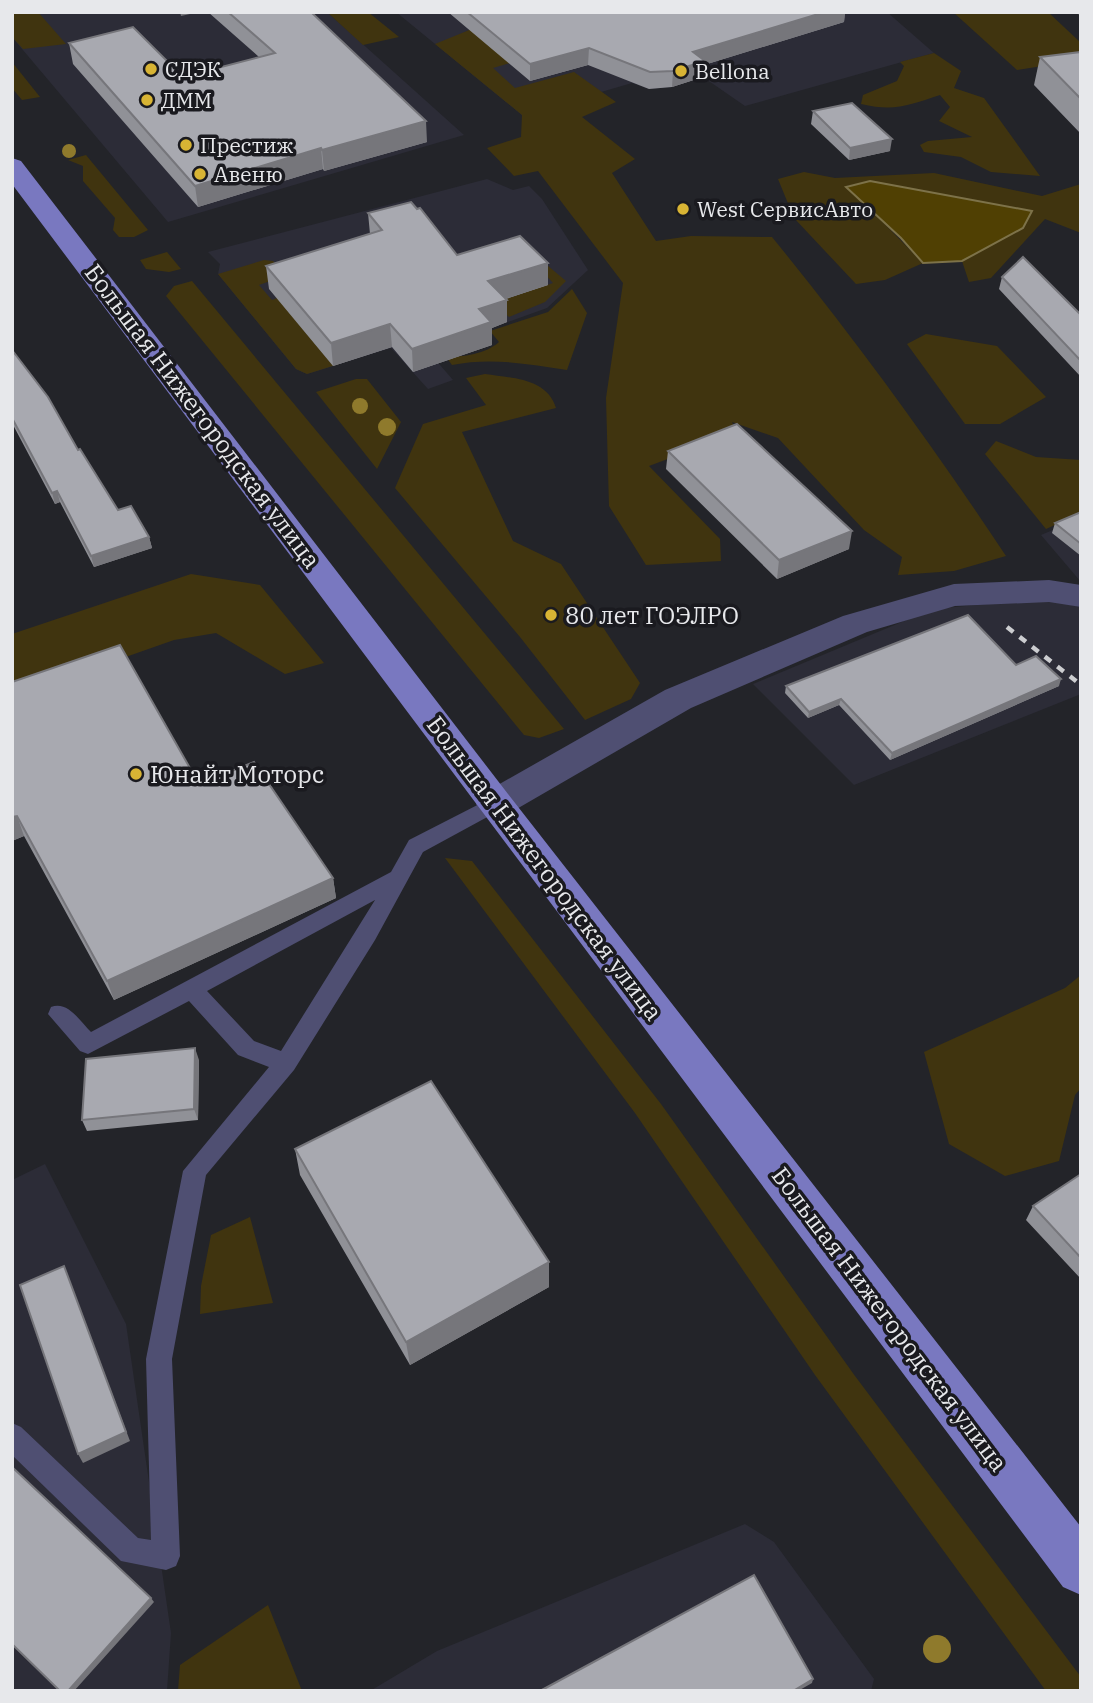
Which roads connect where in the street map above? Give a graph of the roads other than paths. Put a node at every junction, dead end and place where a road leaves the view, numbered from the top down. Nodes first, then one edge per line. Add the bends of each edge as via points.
1 (12, 166) edge
2 (1081, 596) edge
3 (495, 804) junction
4 (397, 878) junction
5 (192, 989) junction
6 (59, 1014) dead end
7 (286, 1063) junction
8 (12, 1436) edge
9 (1081, 1569) edge

1 - 3 main road, Большая Нижегородская улица
2 - 3 street via 1049,591 954,595 855,624 678,699
3 - 4 lane via 416,846
3 - 9 main road, Большая Нижегородская улица
4 - 5 lane
4 - 7 lane
5 - 6 lane via 88,1044
5 - 7 lane via 246,1048
7 - 8 lane via 195,1171 159,1359 166,1556 131,1551

